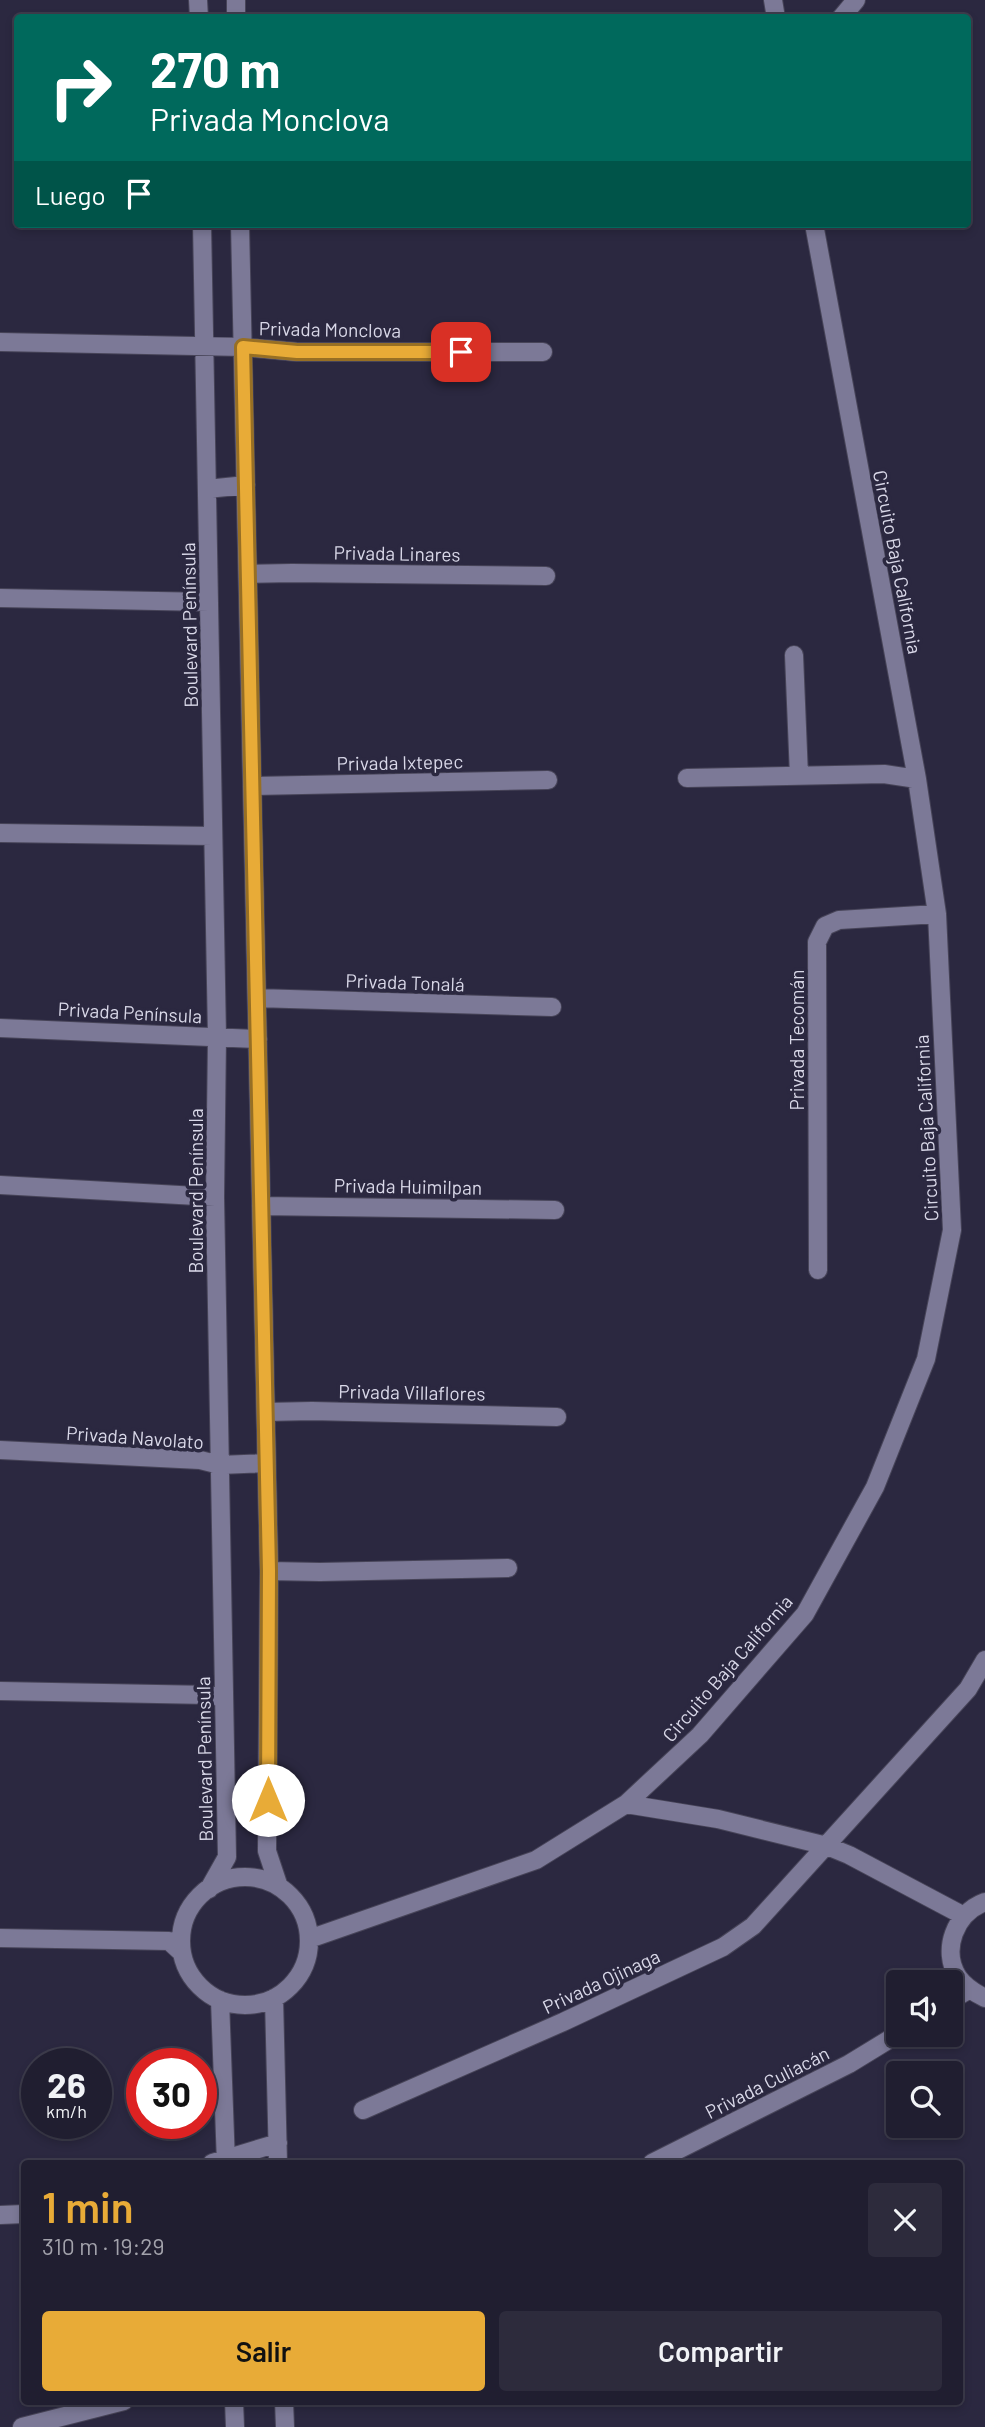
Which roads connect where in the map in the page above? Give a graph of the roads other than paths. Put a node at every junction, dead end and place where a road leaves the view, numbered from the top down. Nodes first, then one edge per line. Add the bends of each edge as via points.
1 (856, 0) edge
2 (844, 14) edge
3 (202, 228) edge
4 (240, 228) edge
5 (815, 228) edge
6 (0, 342) edge
7 (204, 346) junction
8 (243, 347) junction
9 (543, 352) dead end
10 (246, 485) junction
11 (207, 489) junction
12 (248, 574) junction
13 (546, 576) dead end
14 (0, 598) edge
15 (209, 602) junction
16 (794, 655) dead end
17 (799, 776) junction
18 (687, 778) dead end
19 (917, 779) junction
20 (548, 780) dead end
21 (252, 786) junction
22 (0, 833) edge
23 (213, 836) junction
24 (937, 914) junction
25 (257, 998) junction
26 (552, 1007) dead end
27 (0, 1028) edge
28 (217, 1037) junction
29 (258, 1039) junction
30 (0, 1185) edge
31 (215, 1197) junction
32 (261, 1206) junction
33 (555, 1210) dead end
34 (818, 1270) dead end
35 (265, 1412) junction
36 (557, 1417) dead end
37 (0, 1450) edge
38 (266, 1463) junction
39 (220, 1465) junction
40 (508, 1568) dead end
41 (269, 1571) junction
42 (985, 1660) edge
43 (0, 1691) edge
44 (224, 1698) junction
45 (626, 1804) junction
46 (827, 1846) junction
47 (279, 1887) junction
48 (209, 1889) junction
49 (985, 1902) edge
50 (964, 1916) junction
51 (0, 1938) edge
52 (309, 1939) junction
53 (181, 1952) junction
54 (977, 1994) edge
55 (274, 1998) junction
56 (220, 2000) junction
57 (886, 2041) edge
58 (363, 2110) dead end
59 (278, 2143) junction
60 (221, 2160) edge
61 (227, 2160) edge
62 (278, 2160) edge
63 (658, 2160) edge
64 (21, 2214) edge
65 (0, 2215) edge
66 (108, 2405) edge
67 (234, 2405) edge
68 (285, 2405) edge
69 (22, 2427) edge
70 (235, 2427) edge
71 (285, 2427) edge

1 - 2 street
3 - 7 street, Boulevard Península
4 - 8 street
5 - 19 street, Circuito Baja California
6 - 7 street, Privada Monclova
7 - 8 street, Privada Monclova
7 - 11 street, Boulevard Península
8 - 9 street, Privada Monclova via 297,352
8 - 10 street
10 - 11 street
10 - 12 street
11 - 15 street, Boulevard Península
12 - 13 street, Privada Linares
12 - 21 street
14 - 15 street
15 - 23 street, Boulevard Península
16 - 17 street
17 - 18 street
17 - 19 street via 884,774
19 - 24 street, Circuito Baja California
20 - 21 street, Privada Ixtepec
21 - 25 street
22 - 23 street
23 - 28 street, Boulevard Península
24 - 34 street, Privada Tecomán via 839,920 825,926 817,942
24 - 45 street, Circuito Baja California via 952,1230 926,1359 875,1486 805,1614 700,1735
25 - 26 street, Privada Tonalá
25 - 29 street
27 - 28 street, Privada Península
28 - 29 street, Privada Península
28 - 31 street, Boulevard Península
29 - 32 street
30 - 31 street
31 - 39 street, Boulevard Península
32 - 33 street, Privada Huimilpan
32 - 35 street
35 - 36 street, Privada Villaflores
35 - 38 street
37 - 39 street, Privada Navolato via 200,1460
38 - 39 street, Privada Navolato
38 - 41 street
39 - 44 street, Boulevard Península
40 - 41 street
41 - 47 street via 267,1851
42 - 46 street, Privada Ojinaga via 968,1689
43 - 44 street
44 - 48 street, Boulevard Península via 227,1857
45 - 46 street via 718,1819
45 - 52 street, Circuito Baja California via 536,1860
46 - 50 street
46 - 58 street, Privada Ojinaga via 753,1926 723,1947
47 - 48 street via 239,1877
47 - 52 street via 306,1919
48 - 53 street via 189,1910 181,1930
49 - 50 street
50 - 54 street via 951,1945 952,1962 958,1977
51 - 53 street via 169,1941
52 - 55 street via 307,1960 297,1979
53 - 56 street via 202,1989
55 - 56 street via 241,2005
55 - 59 street
56 - 60 street
57 - 63 street, Privada Culiacán
59 - 61 street
59 - 62 street
64 - 65 street
66 - 69 street
67 - 70 street
68 - 71 street

